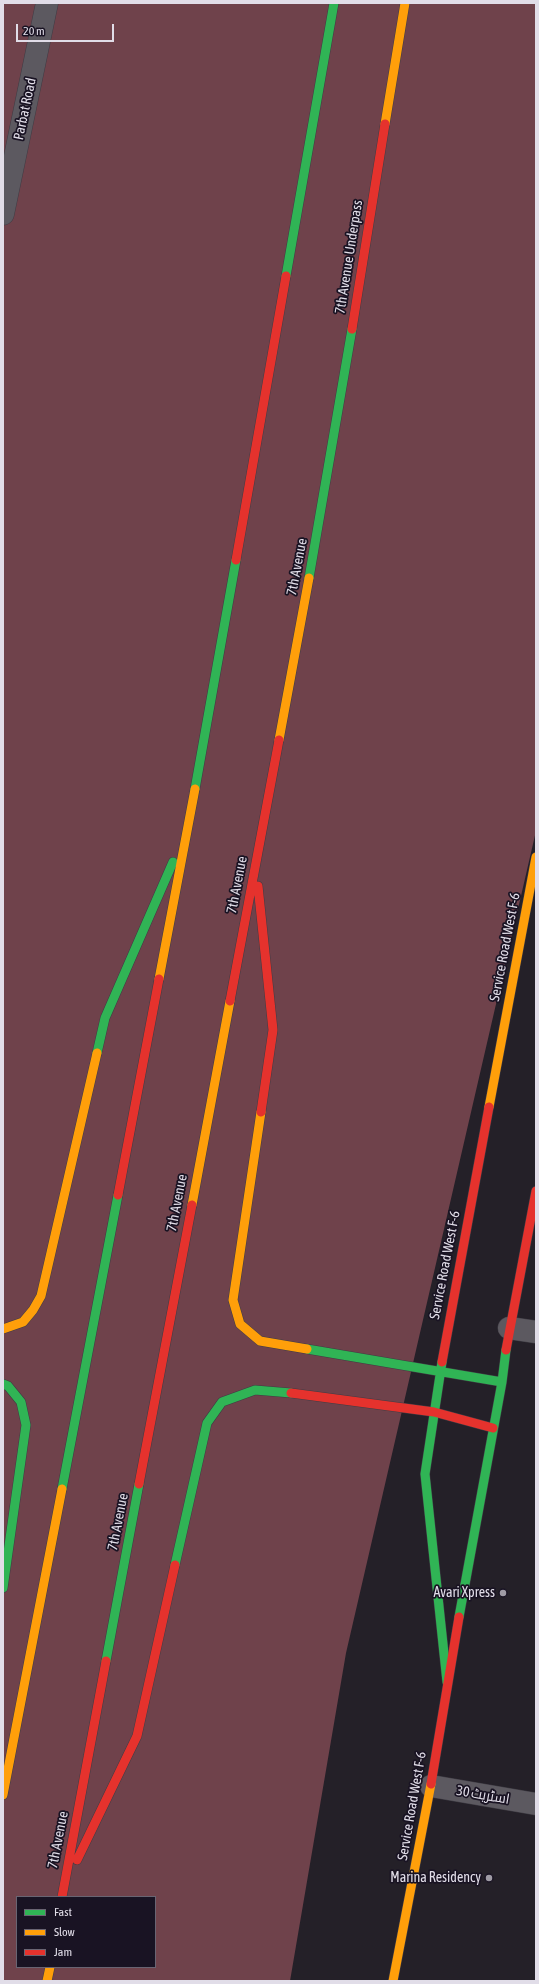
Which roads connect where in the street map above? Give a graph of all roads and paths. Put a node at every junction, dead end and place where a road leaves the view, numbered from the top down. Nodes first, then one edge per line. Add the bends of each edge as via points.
1 (47, 3) edge
2 (334, 3) edge
3 (405, 3) edge
4 (3, 214) edge
5 (321, 515) joint
6 (190, 825) junction
7 (536, 857) edge
8 (256, 861) junction
9 (536, 1191) edge
10 (509, 1328) junction
11 (3, 1330) edge
12 (536, 1332) edge
13 (440, 1370) junction
14 (502, 1382) junction
15 (3, 1384) edge
16 (434, 1412) junction
17 (493, 1428) junction
18 (3, 1588) edge
19 (447, 1682) junction
20 (431, 1786) junction
21 (3, 1794) edge
22 (536, 1804) edge
23 (64, 1885) junction
24 (62, 1896) edge
25 (50, 1968) edge
26 (47, 1981) edge
27 (392, 1981) edge

1 - 4 street, Parbat Road
2 - 6 main road
3 - 5 main road, 7th Avenue Underpass
5 - 8 main road, 7th Avenue
6 - 11 main road via 105,1018 41,1296 23,1322
6 - 21 main road
7 - 13 main road, Service Road West F-6
8 - 13 main road via 273,1030 233,1300 240,1324 260,1341
8 - 23 main road, 7th Avenue
9 - 10 main road, Service Road West F-6
10 - 12 street
10 - 14 main road, Service Road West F-6
13 - 14 main road
13 - 16 main road, Service Road West F-6
14 - 17 main road, Service Road West F-6
15 - 18 main road via 8,1386 21,1402 26,1425
16 - 17 main road
16 - 19 main road, Service Road West F-6 via 425,1474
16 - 23 main road via 308,1394 255,1390 222,1402 207,1423 137,1736
17 - 19 main road, Service Road West F-6
19 - 20 main road, Service Road West F-6
20 - 22 street, اسٹریٹ 30
20 - 27 main road, Service Road West F-6
23 - 24 main road, 7th Avenue
25 - 26 main road

